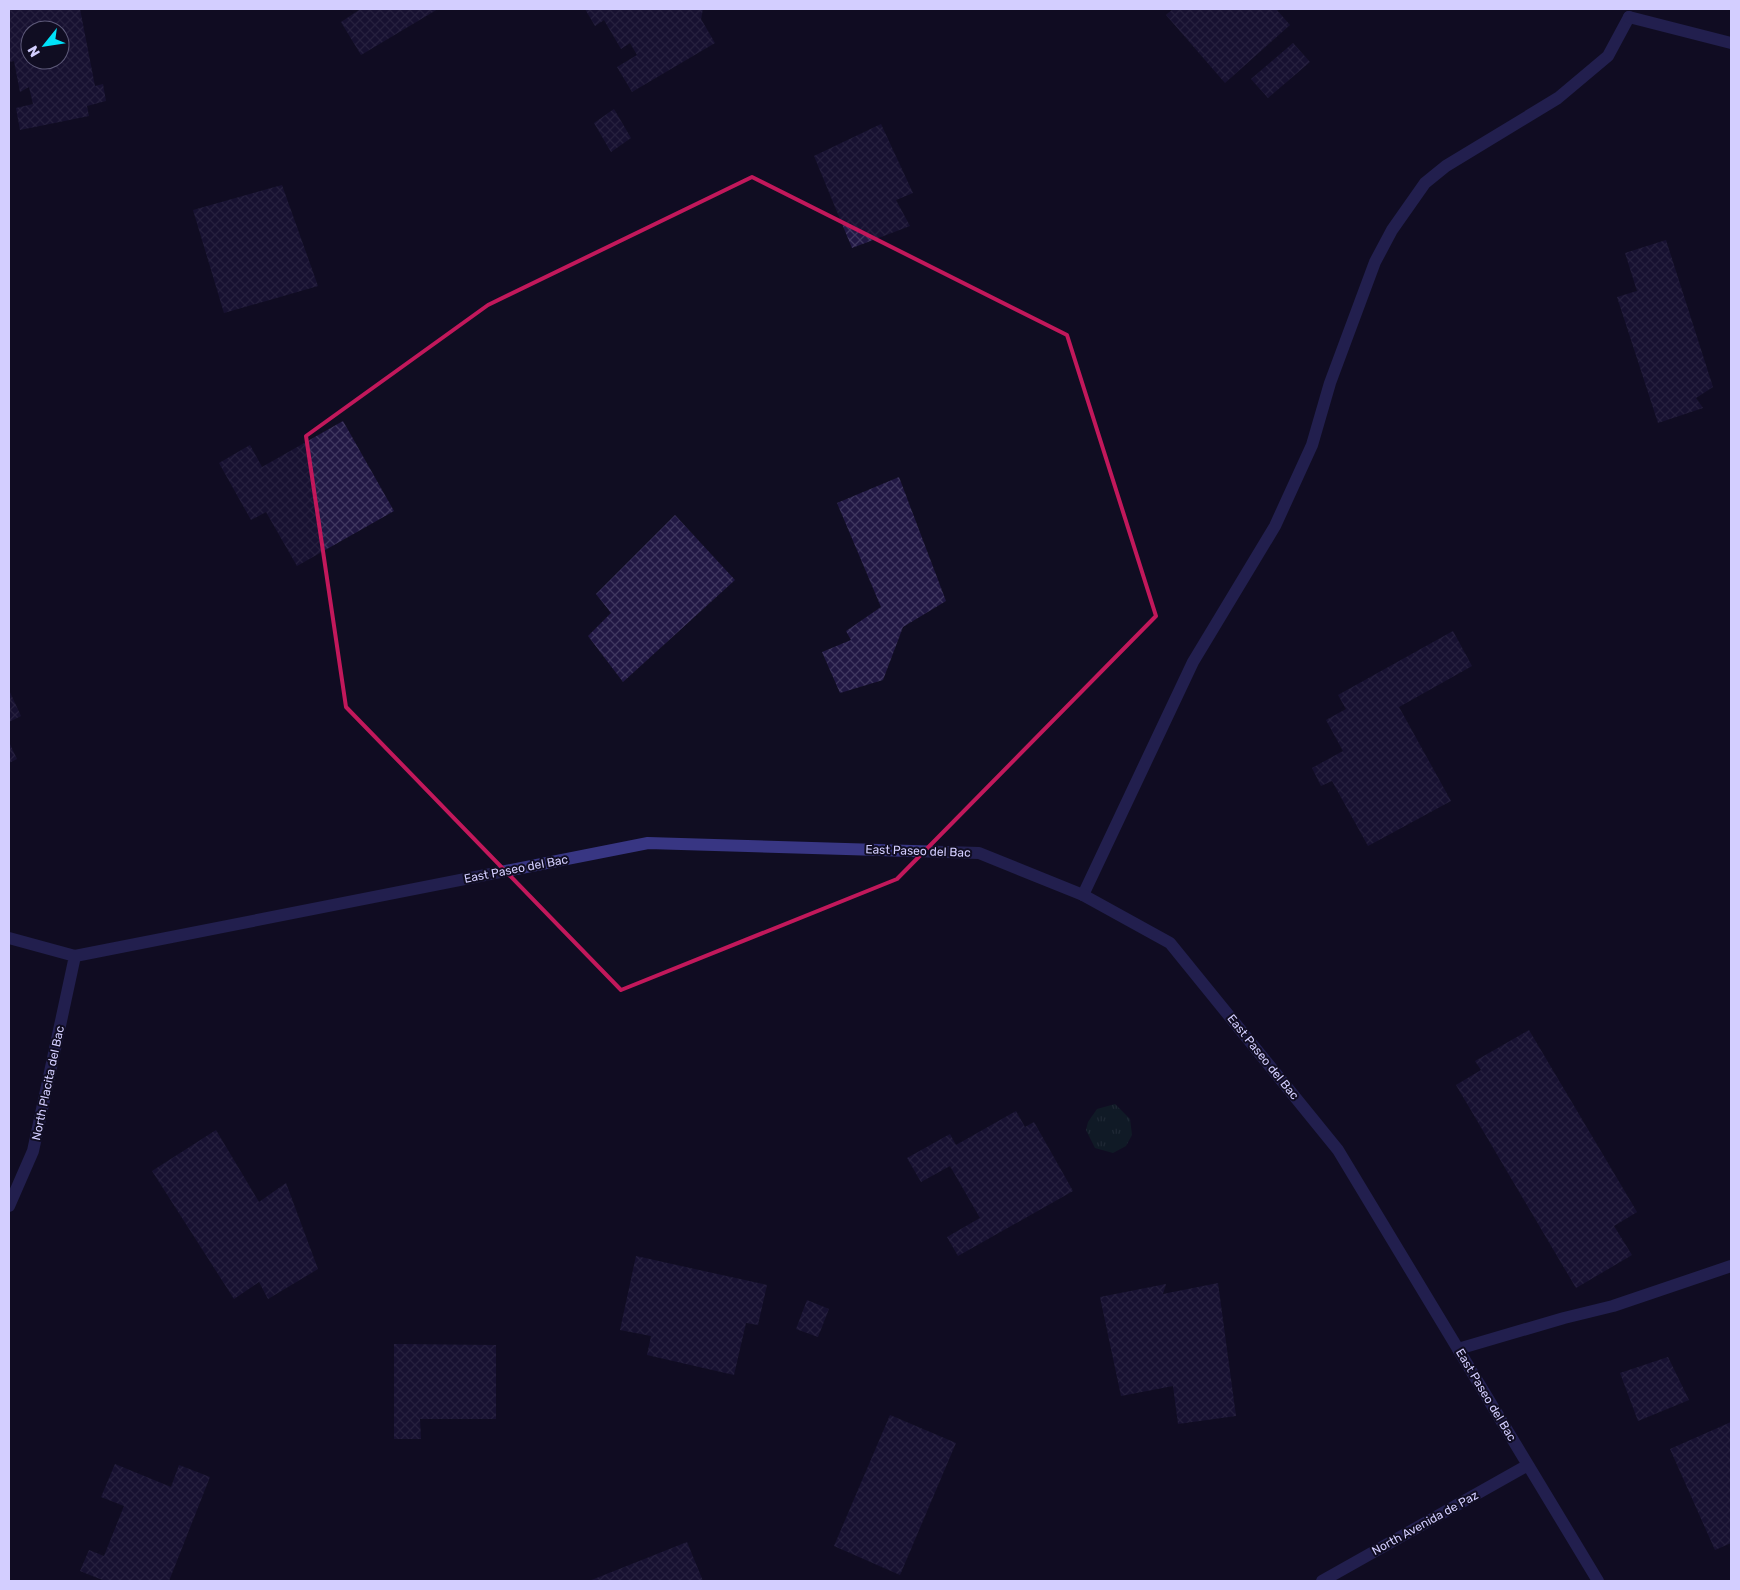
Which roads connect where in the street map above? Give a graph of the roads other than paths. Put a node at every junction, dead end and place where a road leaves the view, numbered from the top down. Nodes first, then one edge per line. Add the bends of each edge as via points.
1 (1731, 42) edge
2 (1083, 894) junction
3 (9, 938) edge
4 (76, 956) junction
5 (9, 1206) edge
6 (1731, 1266) edge
7 (1458, 1349) junction
8 (1528, 1465) junction
9 (1322, 1581) edge
10 (1598, 1581) edge

1 - 2 street via 1629,17 1608,56 1558,98 1446,166 1424,183 1375,262 1337,364 1312,446 1275,526 1192,662
2 - 4 street, East Paseo del Bac via 979,853 648,843
2 - 7 street, East Paseo del Bac via 1170,943 1338,1150
3 - 4 street, East Paseo del Bac
4 - 5 street, North Placita del Bac via 33,1151
6 - 7 street via 1613,1306
7 - 8 street, East Paseo del Bac
8 - 9 street, North Avenida de Paz
8 - 10 street, East Paseo del Bac

